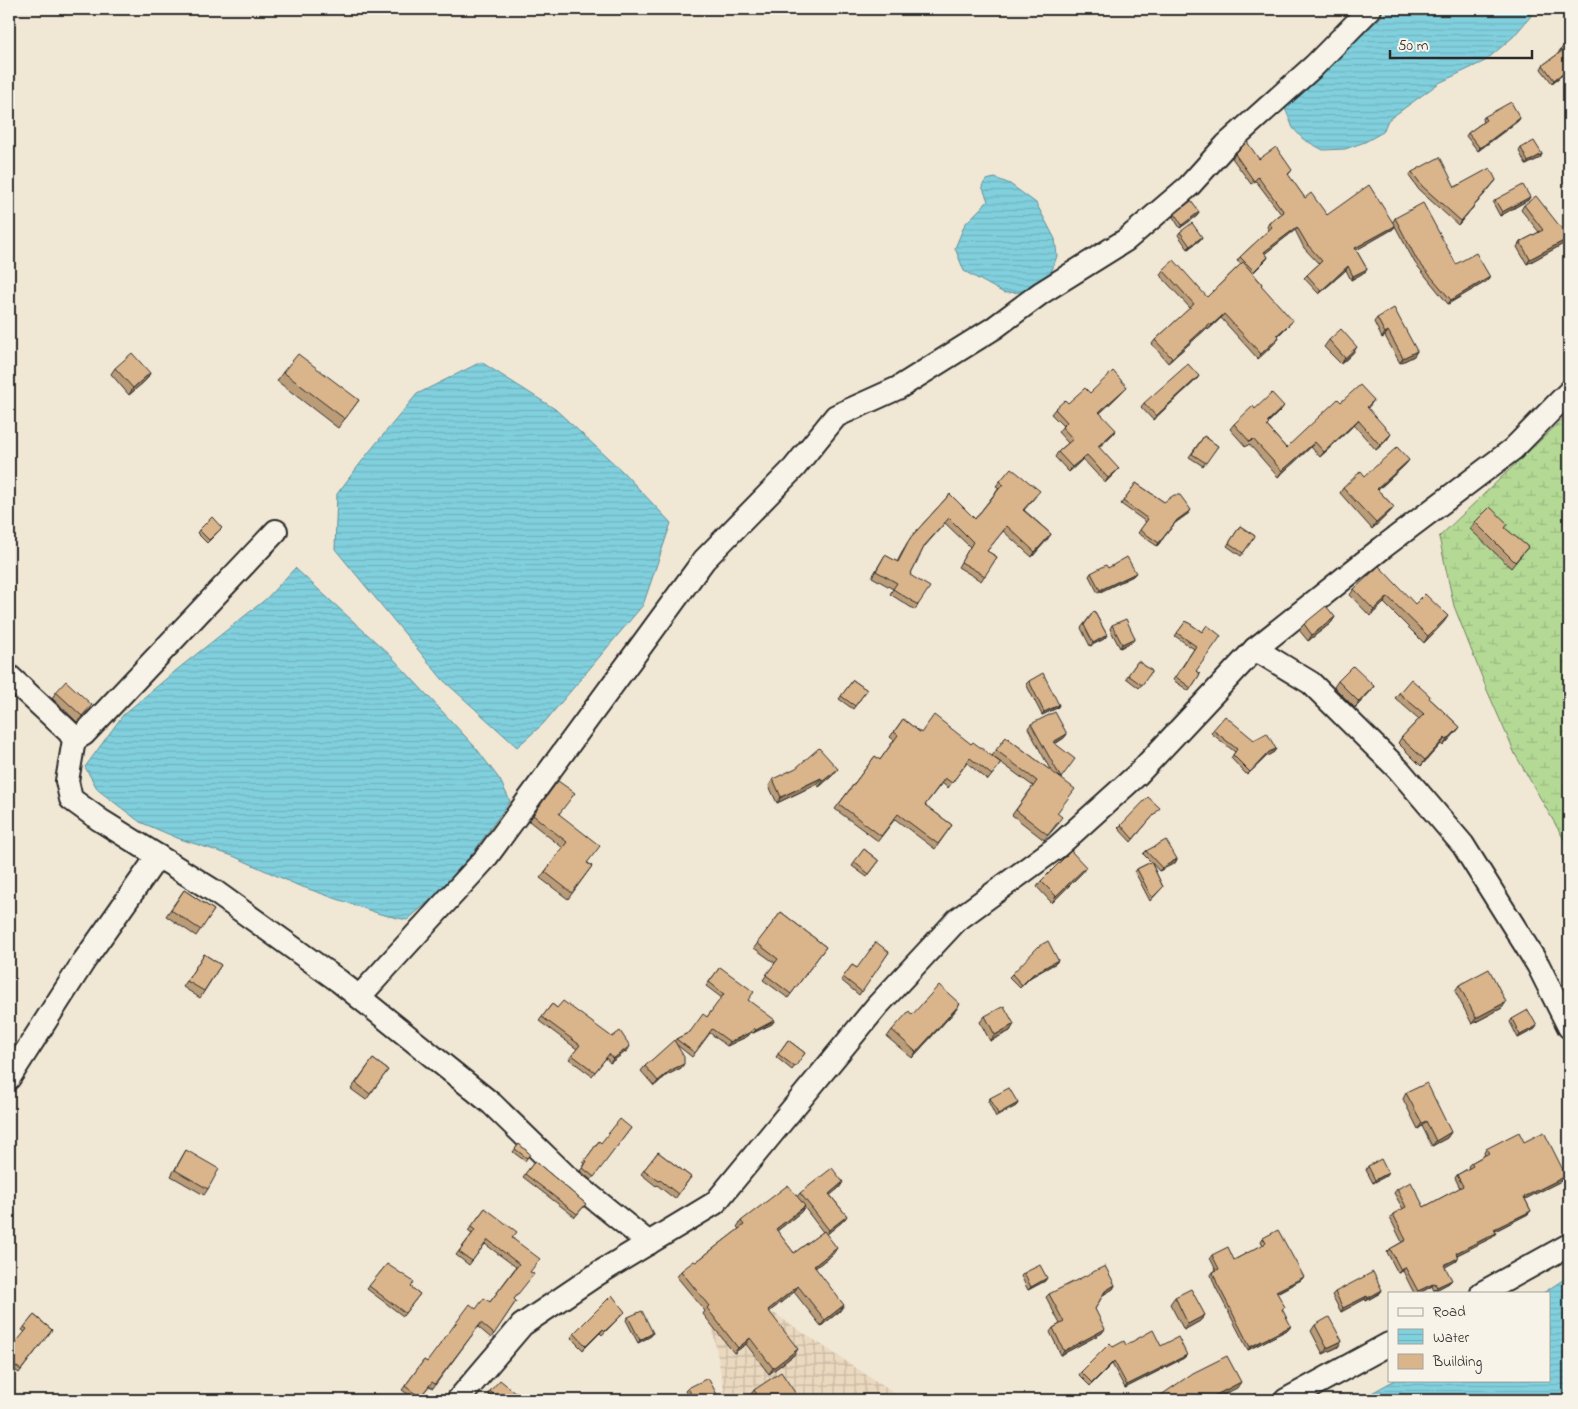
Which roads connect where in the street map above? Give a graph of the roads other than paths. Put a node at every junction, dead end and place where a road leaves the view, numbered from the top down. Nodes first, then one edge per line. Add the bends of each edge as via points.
1 (1370, 9) edge
2 (1569, 392) edge
3 (276, 531) dead end
4 (1255, 648) junction
5 (9, 676) edge
6 (74, 740) junction
7 (158, 856) junction
8 (359, 997) junction
9 (1569, 1027) edge
10 (9, 1078) edge
11 (649, 1243) junction
12 (1569, 1245) edge
13 (1484, 1292) edge
14 (1388, 1345) edge
15 (458, 1400) edge
16 (1286, 1400) edge

1 - 8 street via 1314,66 1226,145 1189,186 1126,240 898,388 836,416 794,468 704,560 485,858
2 - 4 street via 1512,449
3 - 6 street via 84,734
4 - 9 street via 1311,683 1399,770 1464,845 1538,965
4 - 11 street via 1123,788 1057,848 957,920 877,1006 715,1203
5 - 6 street
6 - 7 street via 67,781 71,799
7 - 8 street via 214,891
7 - 10 street via 84,960
8 - 11 street via 492,1104 566,1176
11 - 15 street via 522,1325
12 - 13 street
14 - 16 street

